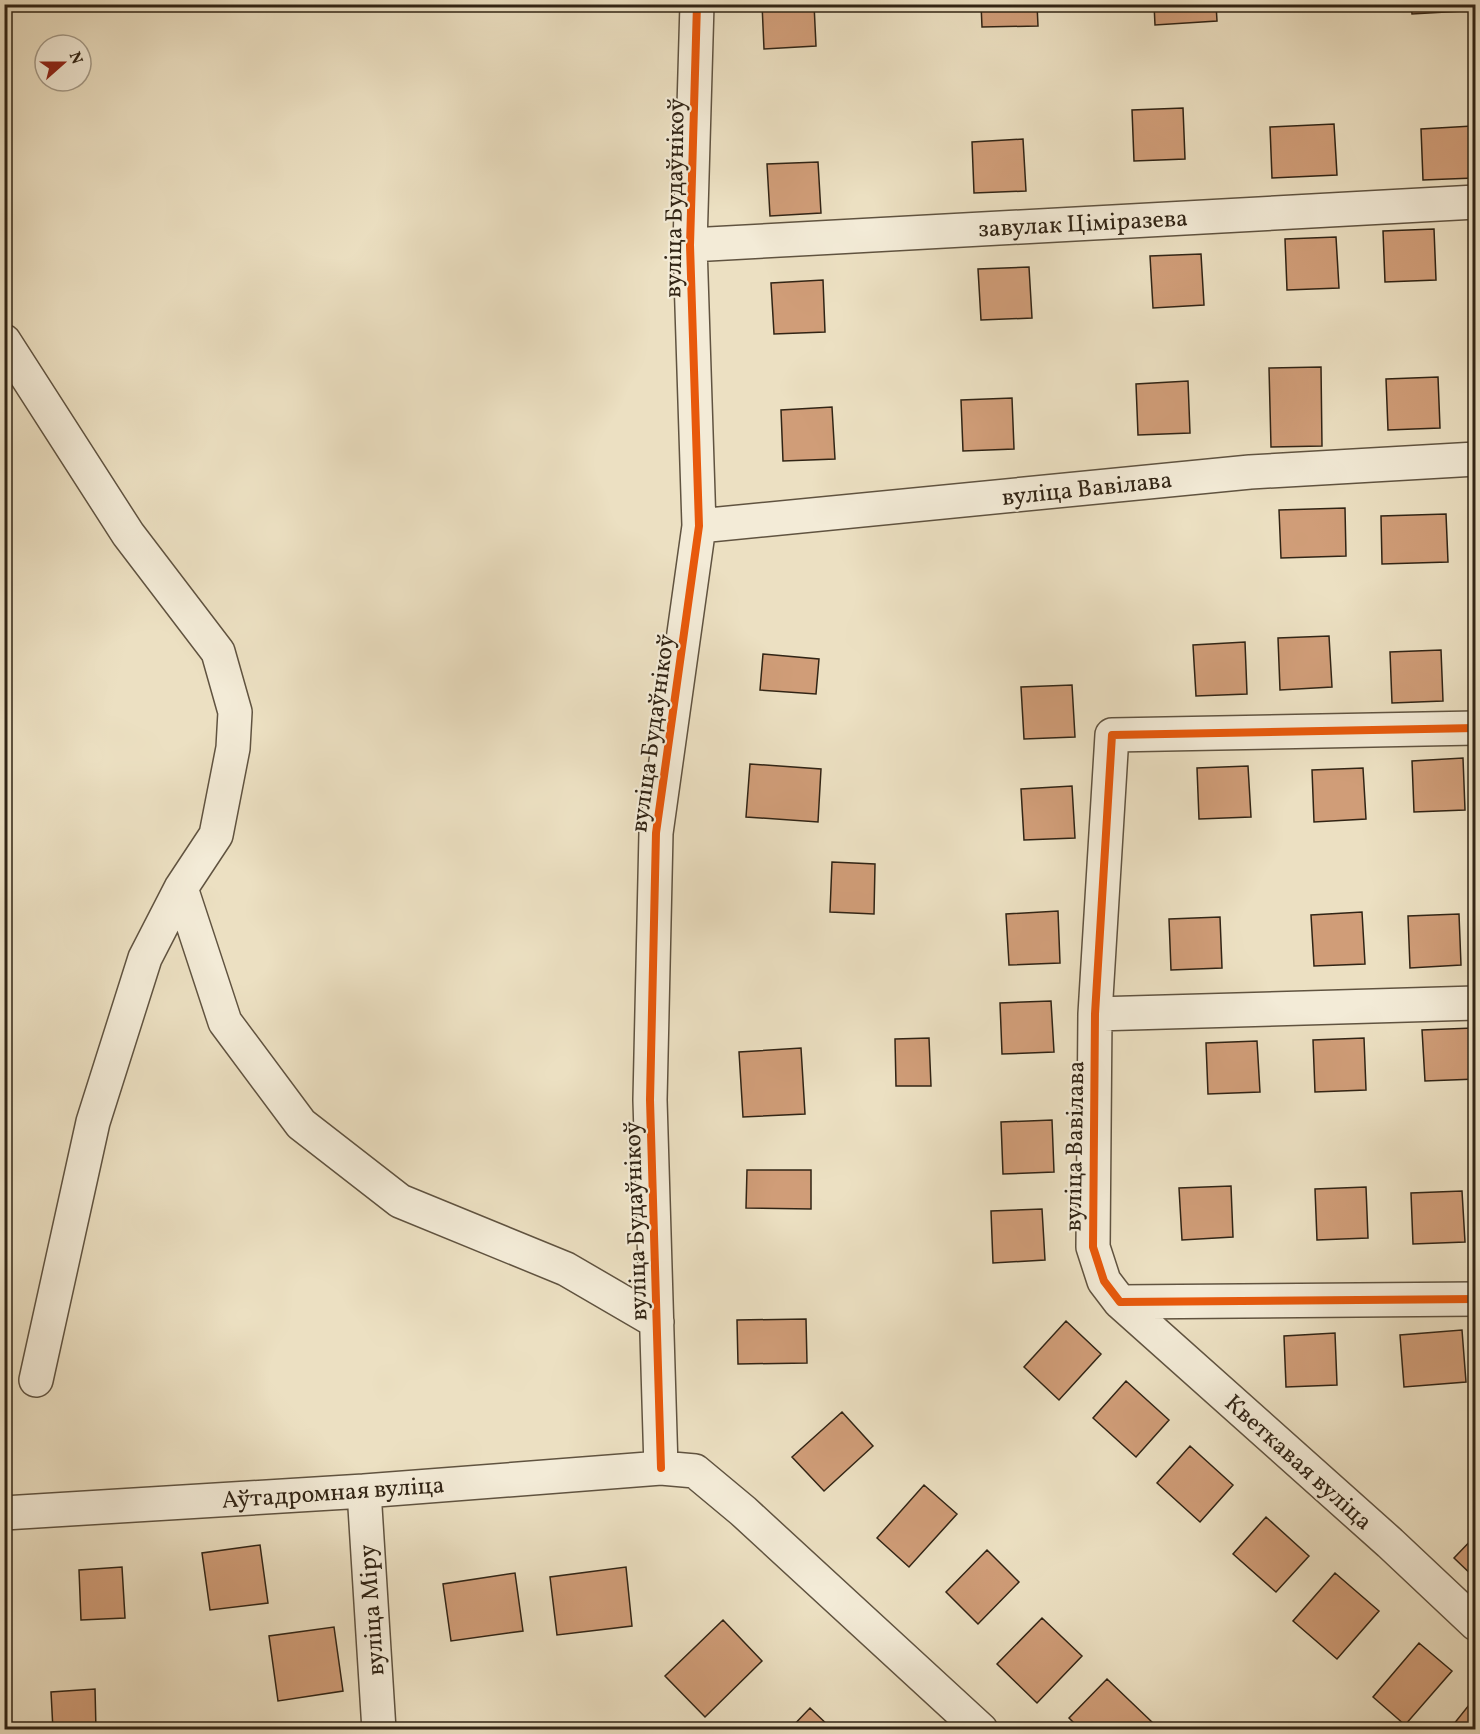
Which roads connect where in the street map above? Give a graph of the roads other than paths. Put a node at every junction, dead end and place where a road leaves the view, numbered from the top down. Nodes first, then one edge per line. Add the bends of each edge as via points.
1 (697, 4) edge
2 (1476, 202) edge
3 (690, 245) junction
4 (4, 341) edge
5 (1476, 459) edge
6 (699, 526) junction
7 (1476, 728) edge
8 (181, 888) junction
9 (1476, 1003) edge
10 (1095, 1014) junction
11 (1476, 1299) edge
12 (1120, 1302) junction
13 (657, 1322) junction
14 (36, 1380) dead end
15 (662, 1468) junction
16 (364, 1491) junction
17 (4, 1513) edge
18 (1476, 1624) edge
19 (379, 1730) edge
20 (981, 1730) edge

1 - 3 street, вуліца Будаўнікоў
2 - 3 street, завулак Ціміразева
3 - 6 street, вуліца Будаўнікоў
4 - 8 street via 128,534 218,652 235,712 233,748 216,835
5 - 6 street, вуліца Вавілава via 1250,472
6 - 13 street, вуліца Будаўнікоў via 657,833 650,1100
7 - 10 street, вуліца Вавілава via 1112,735
8 - 13 street via 225,1022 301,1124 400,1201 566,1269
8 - 14 street via 145,958 93,1122
9 - 10 street
10 - 12 street, вуліца Вавілава via 1093,1247 1104,1281
11 - 12 street
12 - 18 street, Кветкавая вуліца
13 - 15 street, вуліца Будаўнікоў
15 - 16 street, Аўтадромная вуліца
15 - 20 street via 695,1471
16 - 17 street, Аўтадромная вуліца
16 - 19 street, вуліца Міру

